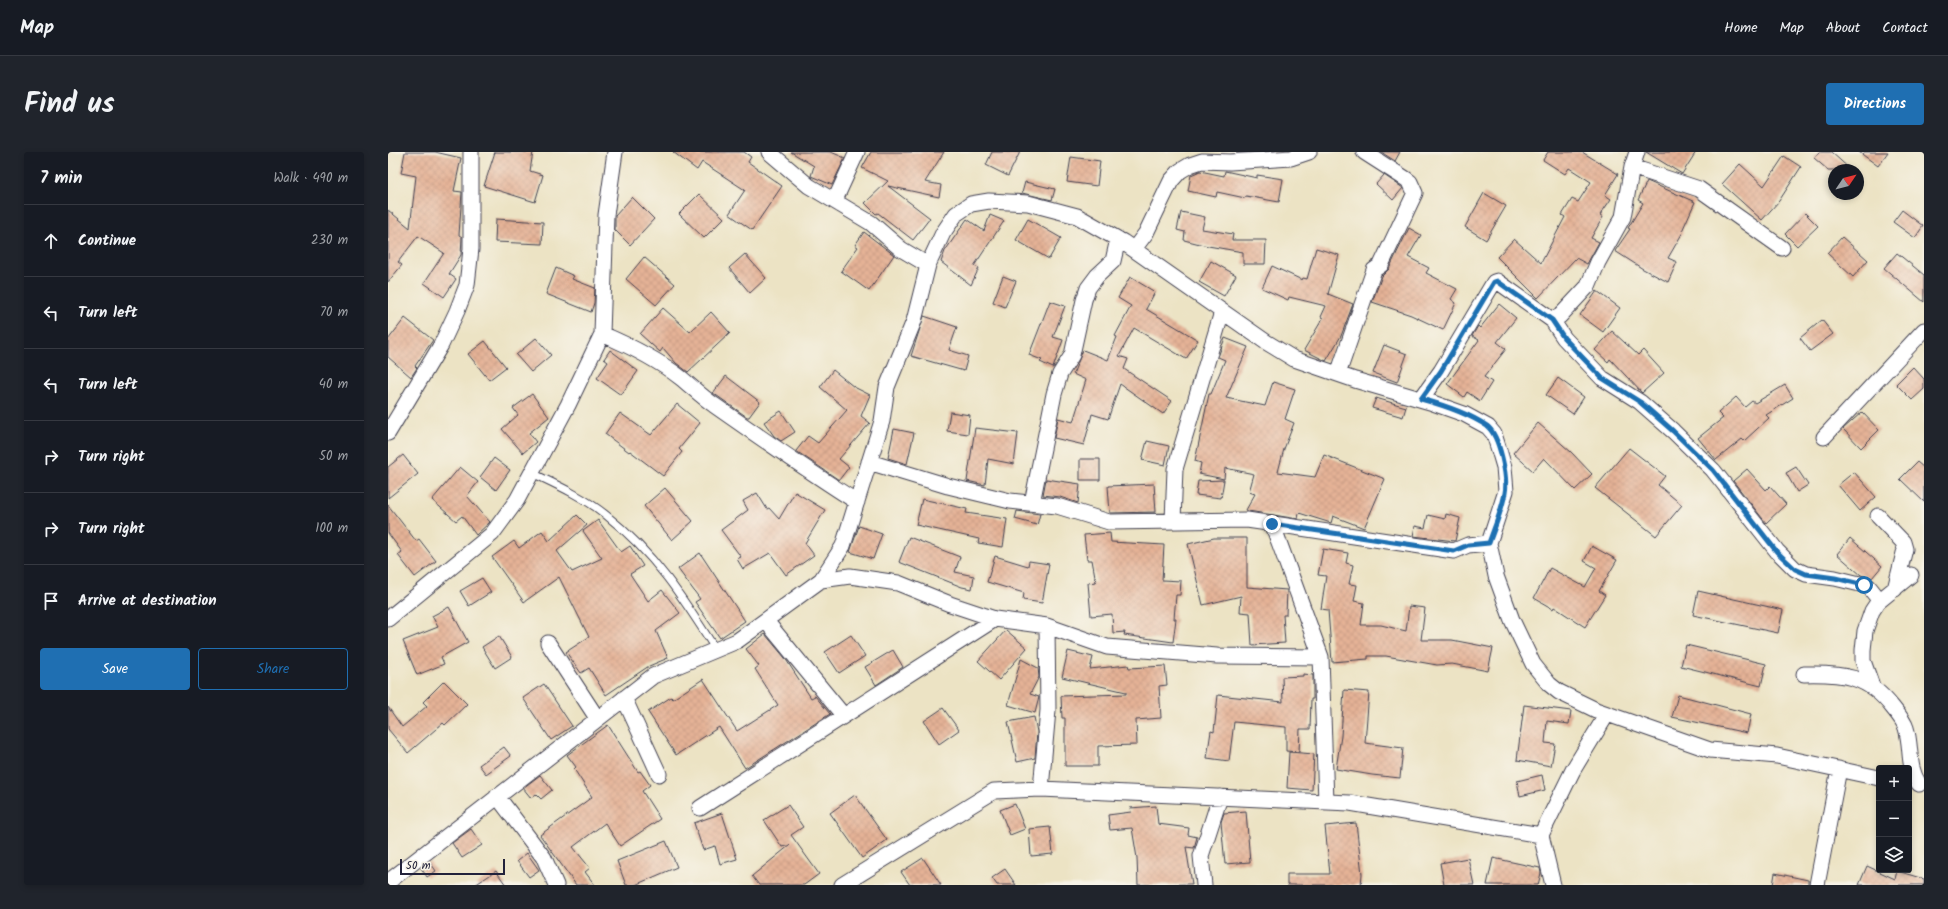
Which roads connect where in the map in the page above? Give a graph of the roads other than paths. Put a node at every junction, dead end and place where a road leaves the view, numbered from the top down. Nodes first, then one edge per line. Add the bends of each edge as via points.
1 (472, 152) edge
2 (615, 152) edge
3 (769, 152) edge
4 (857, 152) edge
5 (1309, 152) edge
6 (1364, 152) edge
7 (1637, 152) edge
8 (1632, 167) junction
9 (836, 200) junction
10 (1118, 239) junction
11 (1782, 248) dead end
12 (1134, 249) junction
13 (928, 265) junction
14 (1222, 312) junction
15 (1552, 320) junction
16 (1924, 330) edge
17 (602, 334) junction
18 (1338, 374) junction
19 (1421, 399) junction
20 (388, 433) edge
21 (1824, 437) dead end
22 (869, 462) junction
23 (532, 473) junction
24 (857, 502) junction
25 (1032, 503) junction
26 (1878, 516) dead end
27 (1173, 521) junction
28 (1272, 524) junction
29 (1489, 543) junction
30 (1911, 575) dead end
31 (821, 580) junction
32 (1895, 589) junction
33 (1878, 602) junction
34 (389, 615) edge
35 (995, 619) junction
36 (766, 621) junction
37 (1047, 626) junction
38 (548, 643) dead end
39 (716, 650) junction
40 (1321, 657) junction
41 (1863, 661) junction
42 (1804, 674) dead end
43 (1850, 676) junction
44 (1872, 686) junction
45 (624, 698) junction
46 (1607, 714) junction
47 (842, 715) junction
48 (597, 718) junction
49 (1839, 769) junction
50 (659, 774) dead end
51 (1876, 777) edge
52 (1917, 784) edge
53 (1041, 790) junction
54 (497, 796) junction
55 (1220, 797) junction
56 (1326, 802) junction
57 (700, 808) dead end
58 (1541, 835) junction
59 (388, 882) edge
60 (556, 885) edge
61 (842, 885) edge
62 (1204, 885) edge
63 (1553, 885) edge
64 (1817, 885) edge

1 - 20 street via 471,249 466,285 441,345
2 - 17 street via 606,215
3 - 9 street via 809,186
4 - 9 street
5 - 12 street via 1291,158 1202,161 1190,165 1180,171 1171,182 1146,233
6 - 18 street via 1406,178 1415,193 1381,265 1374,270
7 - 8 street
8 - 11 street via 1699,189
8 - 15 street via 1624,217 1598,262 1588,286 1560,316
9 - 13 street via 871,223 901,249
10 - 12 street
10 - 13 street via 1077,216 1028,203 989,201 971,204 956,214 943,233
10 - 25 street via 1113,261 1088,288 1084,300 1072,355 1060,374 1054,394
12 - 14 street
13 - 22 street via 914,321 887,387 882,421
14 - 18 street via 1294,359
14 - 27 street via 1175,469
15 - 19 street via 1502,284 1494,282 1441,371
15 - 33 street via 1564,338 1602,378 1640,402 1713,470 1786,562 1806,574 1869,587
16 - 21 street
17 - 23 street via 568,406
17 - 24 street via 638,351 680,377 713,405 758,434 788,458
18 - 19 street
19 - 29 street via 1464,414 1488,427 1494,434 1504,467 1506,491
22 - 24 street
22 - 25 street via 948,486 1010,501
23 - 34 street via 517,500 492,534
23 - 39 lane via 606,514 646,551 678,590
24 - 31 street via 843,546
25 - 27 street via 1079,511 1109,522
26 - 32 street via 1903,542 1905,549
27 - 28 street via 1247,520
28 - 29 street via 1454,551 1468,545
28 - 40 street
29 - 46 street via 1496,576 1533,664 1558,692
30 - 32 street
31 - 35 street via 850,576 898,583
31 - 36 street
32 - 33 street
33 - 41 street via 1865,631
35 - 37 street
35 - 47 street
36 - 39 street via 737,641
36 - 47 street
37 - 40 street via 1108,648 1217,656
37 - 53 street via 1048,710
38 - 48 street
39 - 45 street via 653,676
40 - 56 street
41 - 43 street
41 - 44 street
42 - 43 street via 1834,673
43 - 44 street
44 - 52 street via 1889,702 1906,728 1912,771
45 - 48 street
45 - 50 street
46 - 49 street via 1710,750 1777,756
46 - 58 street via 1573,770
47 - 57 street
48 - 54 street
49 - 51 street
49 - 64 street
53 - 55 street
53 - 61 street via 994,791
54 - 59 street
54 - 60 street via 544,858
55 - 56 street
55 - 62 street via 1202,856
56 - 58 street via 1350,803
58 - 63 street

